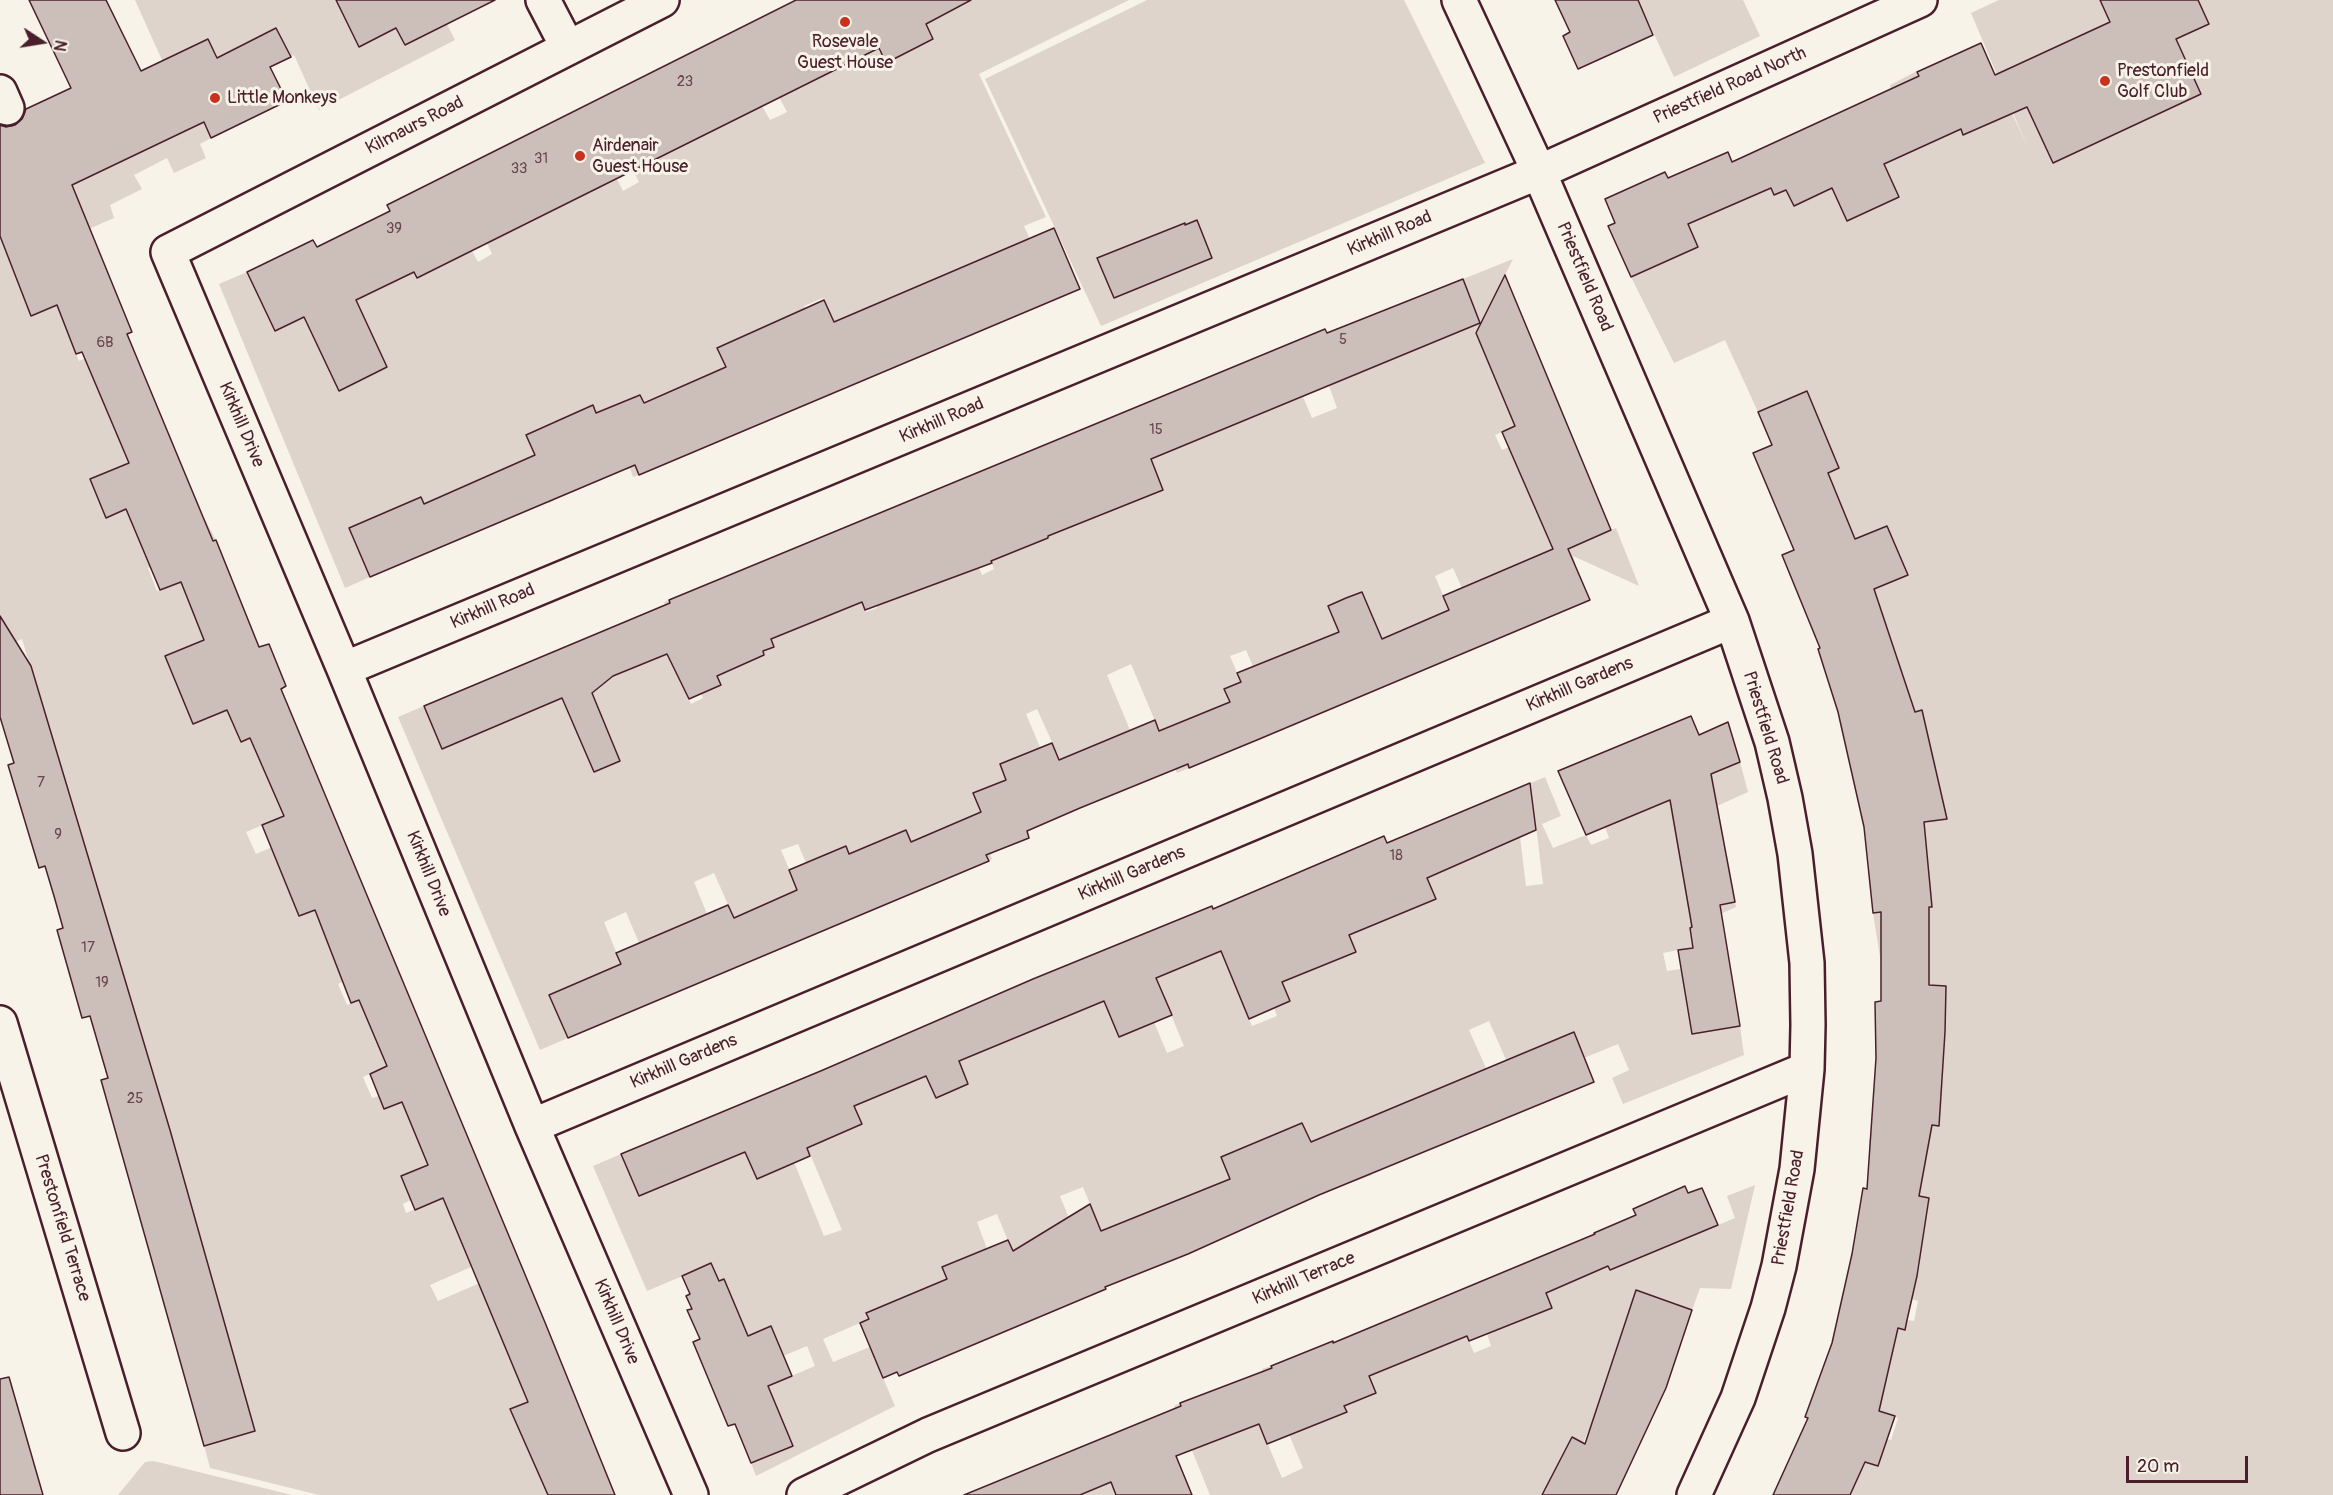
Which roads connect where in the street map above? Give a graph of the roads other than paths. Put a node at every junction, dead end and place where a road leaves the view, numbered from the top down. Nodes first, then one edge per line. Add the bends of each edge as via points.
1 (543, 0) edge
2 (662, 0) edge
3 (1459, 0) edge
4 (1920, 0) edge
5 (568, 48) junction
6 (1539, 172) junction
7 (168, 252) joint
8 (1731, 621) junction
9 (344, 669) junction
10 (0, 1023) edge
11 (1807, 1069) junction
12 (532, 1126) junction
13 (123, 1433) dead end
14 (691, 1495) edge
15 (804, 1495) edge
16 (1694, 1495) edge

1 - 5 street
2 - 5 street, Kilmaurs Road
3 - 6 street, Priestfield Road
4 - 6 street, Priestfield Road North
5 - 7 street, Kilmaurs Road
6 - 8 street, Priestfield Road
6 - 9 street, Kirkhill Road
7 - 9 street, Kirkhill Drive
8 - 11 street, Priestfield Road via 1772,742 1795,854 1807,963
8 - 12 street, Kirkhill Gardens
9 - 12 street, Kirkhill Drive
10 - 13 street, Prestonfield Terrace
11 - 15 street, Kirkhill Terrace via 928,1435
11 - 16 street, Priestfield Road via 1797,1169 1768,1308 1738,1398
12 - 14 street, Kirkhill Drive

